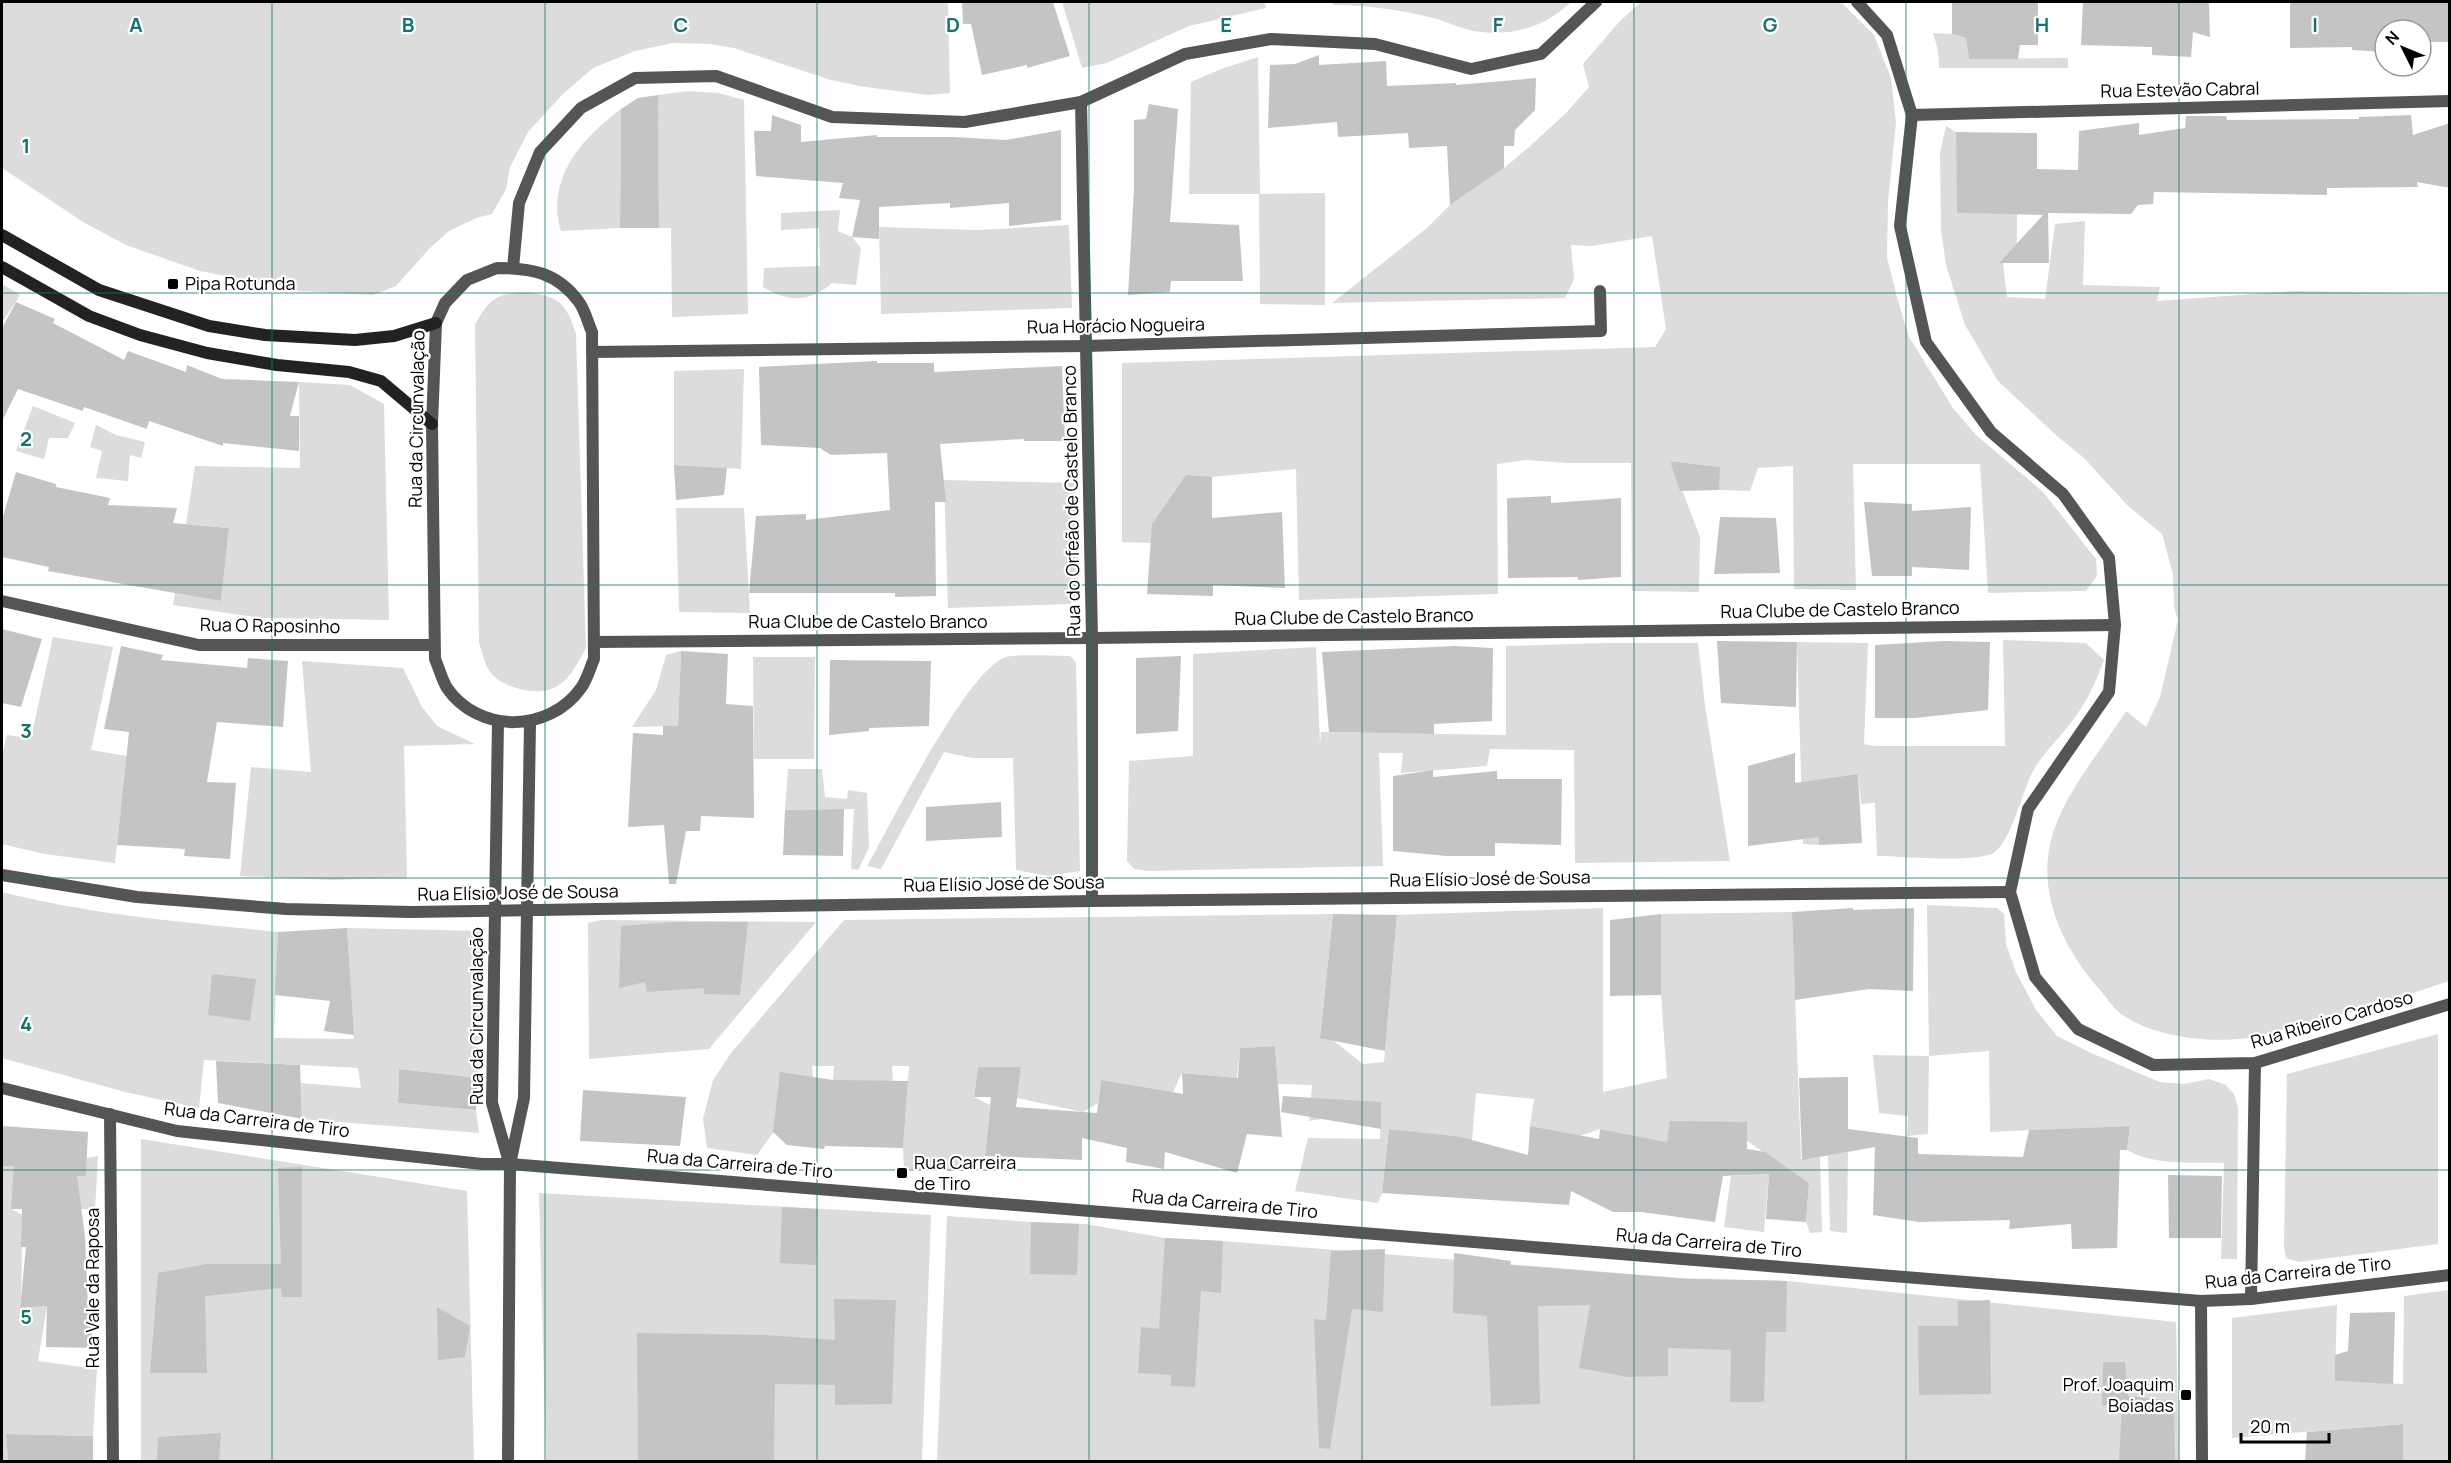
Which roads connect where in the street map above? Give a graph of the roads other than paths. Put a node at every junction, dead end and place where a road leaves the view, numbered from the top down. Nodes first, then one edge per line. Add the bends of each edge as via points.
1 (1596, 2) edge
2 (1857, 2) edge
3 (2450, 101) edge
4 (1081, 102) junction
5 (1912, 115) junction
6 (2, 235) edge
7 (2, 267) edge
8 (513, 268) junction
9 (1600, 291) dead end
10 (436, 323) junction
11 (1086, 346) junction
12 (592, 352) junction
13 (432, 424) junction
14 (2, 601) edge
15 (2115, 625) junction
16 (1092, 638) junction
17 (594, 642) junction
18 (434, 645) junction
19 (498, 722) junction
20 (530, 723) junction
21 (2, 875) edge
22 (2010, 892) junction
23 (1092, 901) junction
24 (495, 912) junction
25 (527, 912) junction
26 (2450, 1004) edge
27 (2254, 1063) junction
28 (2, 1088) edge
29 (110, 1114) junction
30 (510, 1164) junction
31 (2450, 1275) edge
32 (2251, 1299) junction
33 (2201, 1301) junction
34 (113, 1461) edge
35 (508, 1461) edge
36 (2202, 1461) edge

1 - 4 street via 1541,54 1471,69 1375,44 1271,39 1185,54
2 - 5 street via 1887,35
3 - 5 street, Rua Estevão Cabral
4 - 8 street via 965,122 832,117 716,76 635,78 581,108 540,152 519,203
4 - 11 street, Rua do Orfeão de Castelo Branco
5 - 15 street, Rua Ribeiro Cardoso via 1900,226 1926,342 1991,432 2063,494 2109,558
6 - 10 main road via 99,290 209,326 265,335 355,340 394,336
7 - 13 main road via 89,316 140,335 207,353 349,372 381,381
8 - 10 street, Rua da Circunvalação via 497,268 467,280 445,303
8 - 12 street, Rua da Circunvalação via 529,268 558,281 580,303 592,332
9 - 11 street, Rua Horácio Nogueira via 1601,331
10 - 13 street, Rua da Circunvalação
11 - 12 street, Rua Horácio Nogueira
11 - 16 street, Rua do Orfeão de Castelo Branco
12 - 17 street, Rua da Circunvalação
13 - 18 street, Rua da Circunvalação
14 - 18 street, Rua O Raposinho via 200,645
15 - 16 street, Rua Clube de Castelo Branco
15 - 22 street, Rua Ribeiro Cardoso via 2109,692 2028,809
16 - 17 street, Rua Clube de Castelo Branco
16 - 23 street, Rua do Orfeão de Castelo Branco
17 - 20 street, Rua da Circunvalação via 594,659 582,688 559,710
18 - 19 street, Rua da Circunvalação via 435,659 447,688 469,711
19 - 20 street, Rua da Circunvalação
19 - 24 street, Rua da Circunvalação
20 - 25 street, Rua da Circunvalação
21 - 24 street, Rua Elísio José de Sousa via 137,897 286,909
22 - 23 street, Rua Elísio José de Sousa
22 - 27 street, Rua Ribeiro Cardoso via 2035,977 2078,1029 2153,1065
23 - 25 street, Rua Elísio José de Sousa
24 - 25 street, Rua Elísio José de Sousa
24 - 30 street, Rua da Circunvalação via 492,1103
25 - 30 street, Rua da Circunvalação via 524,1098
26 - 27 street, Rua Ribeiro Cardoso
27 - 32 street
28 - 29 street, Rua da Carreira de Tiro
29 - 30 street, Rua da Carreira de Tiro via 177,1131
29 - 34 street, Rua Vale da Raposa
30 - 33 street, Rua da Carreira de Tiro
30 - 35 street, Rua da Circunvalação
31 - 32 street, Rua da Carreira de Tiro
32 - 33 street, Rua da Carreira de Tiro
33 - 36 street

